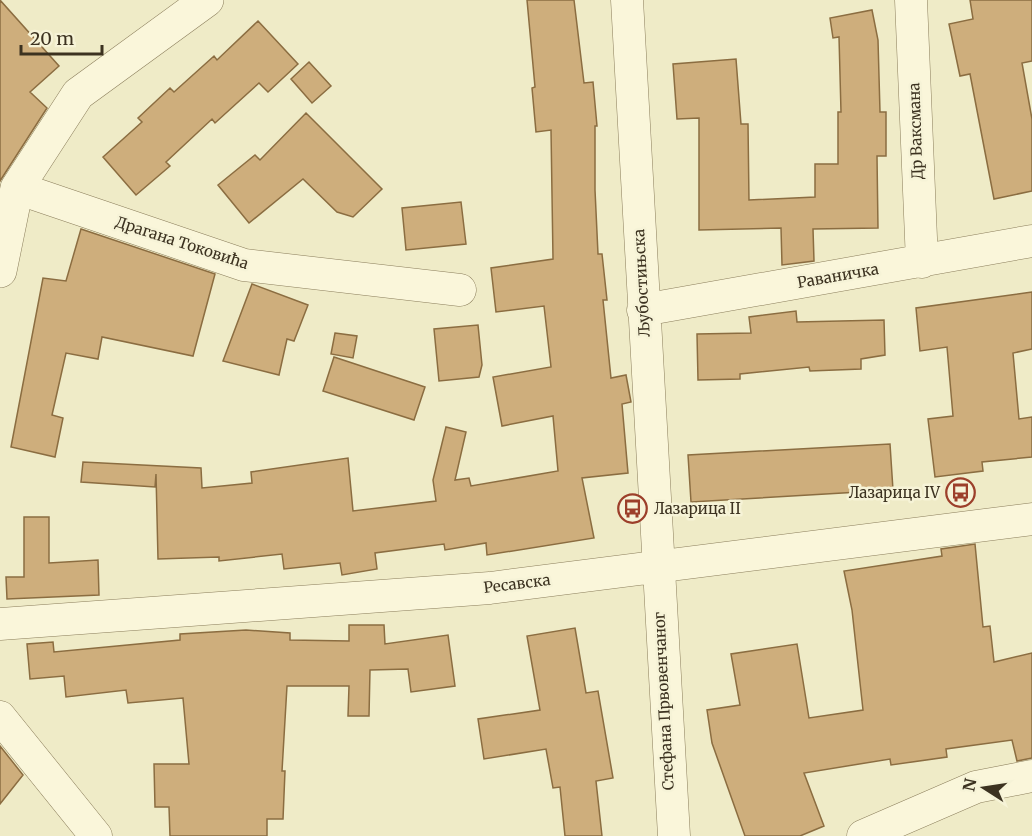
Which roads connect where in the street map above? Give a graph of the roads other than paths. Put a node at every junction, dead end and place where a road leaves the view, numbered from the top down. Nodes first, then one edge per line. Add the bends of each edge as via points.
1 (207, 0) edge
2 (627, 0) edge
3 (911, 0) edge
4 (16, 188) junction
5 (1032, 241) edge
6 (922, 262) junction
7 (0, 270) edge
8 (460, 290) dead end
9 (644, 310) junction
10 (1032, 519) edge
11 (657, 566) junction
12 (0, 624) edge
13 (0, 717) edge
14 (1032, 776) edge
15 (96, 836) edge
16 (674, 836) edge
17 (863, 836) edge

1 - 4 street via 78,94
2 - 9 street, Љубостињска
3 - 6 street, Др Ваксмана
4 - 7 street
4 - 8 street, Драгана Токовића via 244,265
5 - 6 street, Раваничка
6 - 9 street, Раваничка
9 - 11 street, Љубостињска
10 - 11 street, Ресавска
11 - 12 street, Ресавска via 490,588
11 - 16 street, Стефана Првовенчаног
13 - 15 street
14 - 17 street via 976,787

